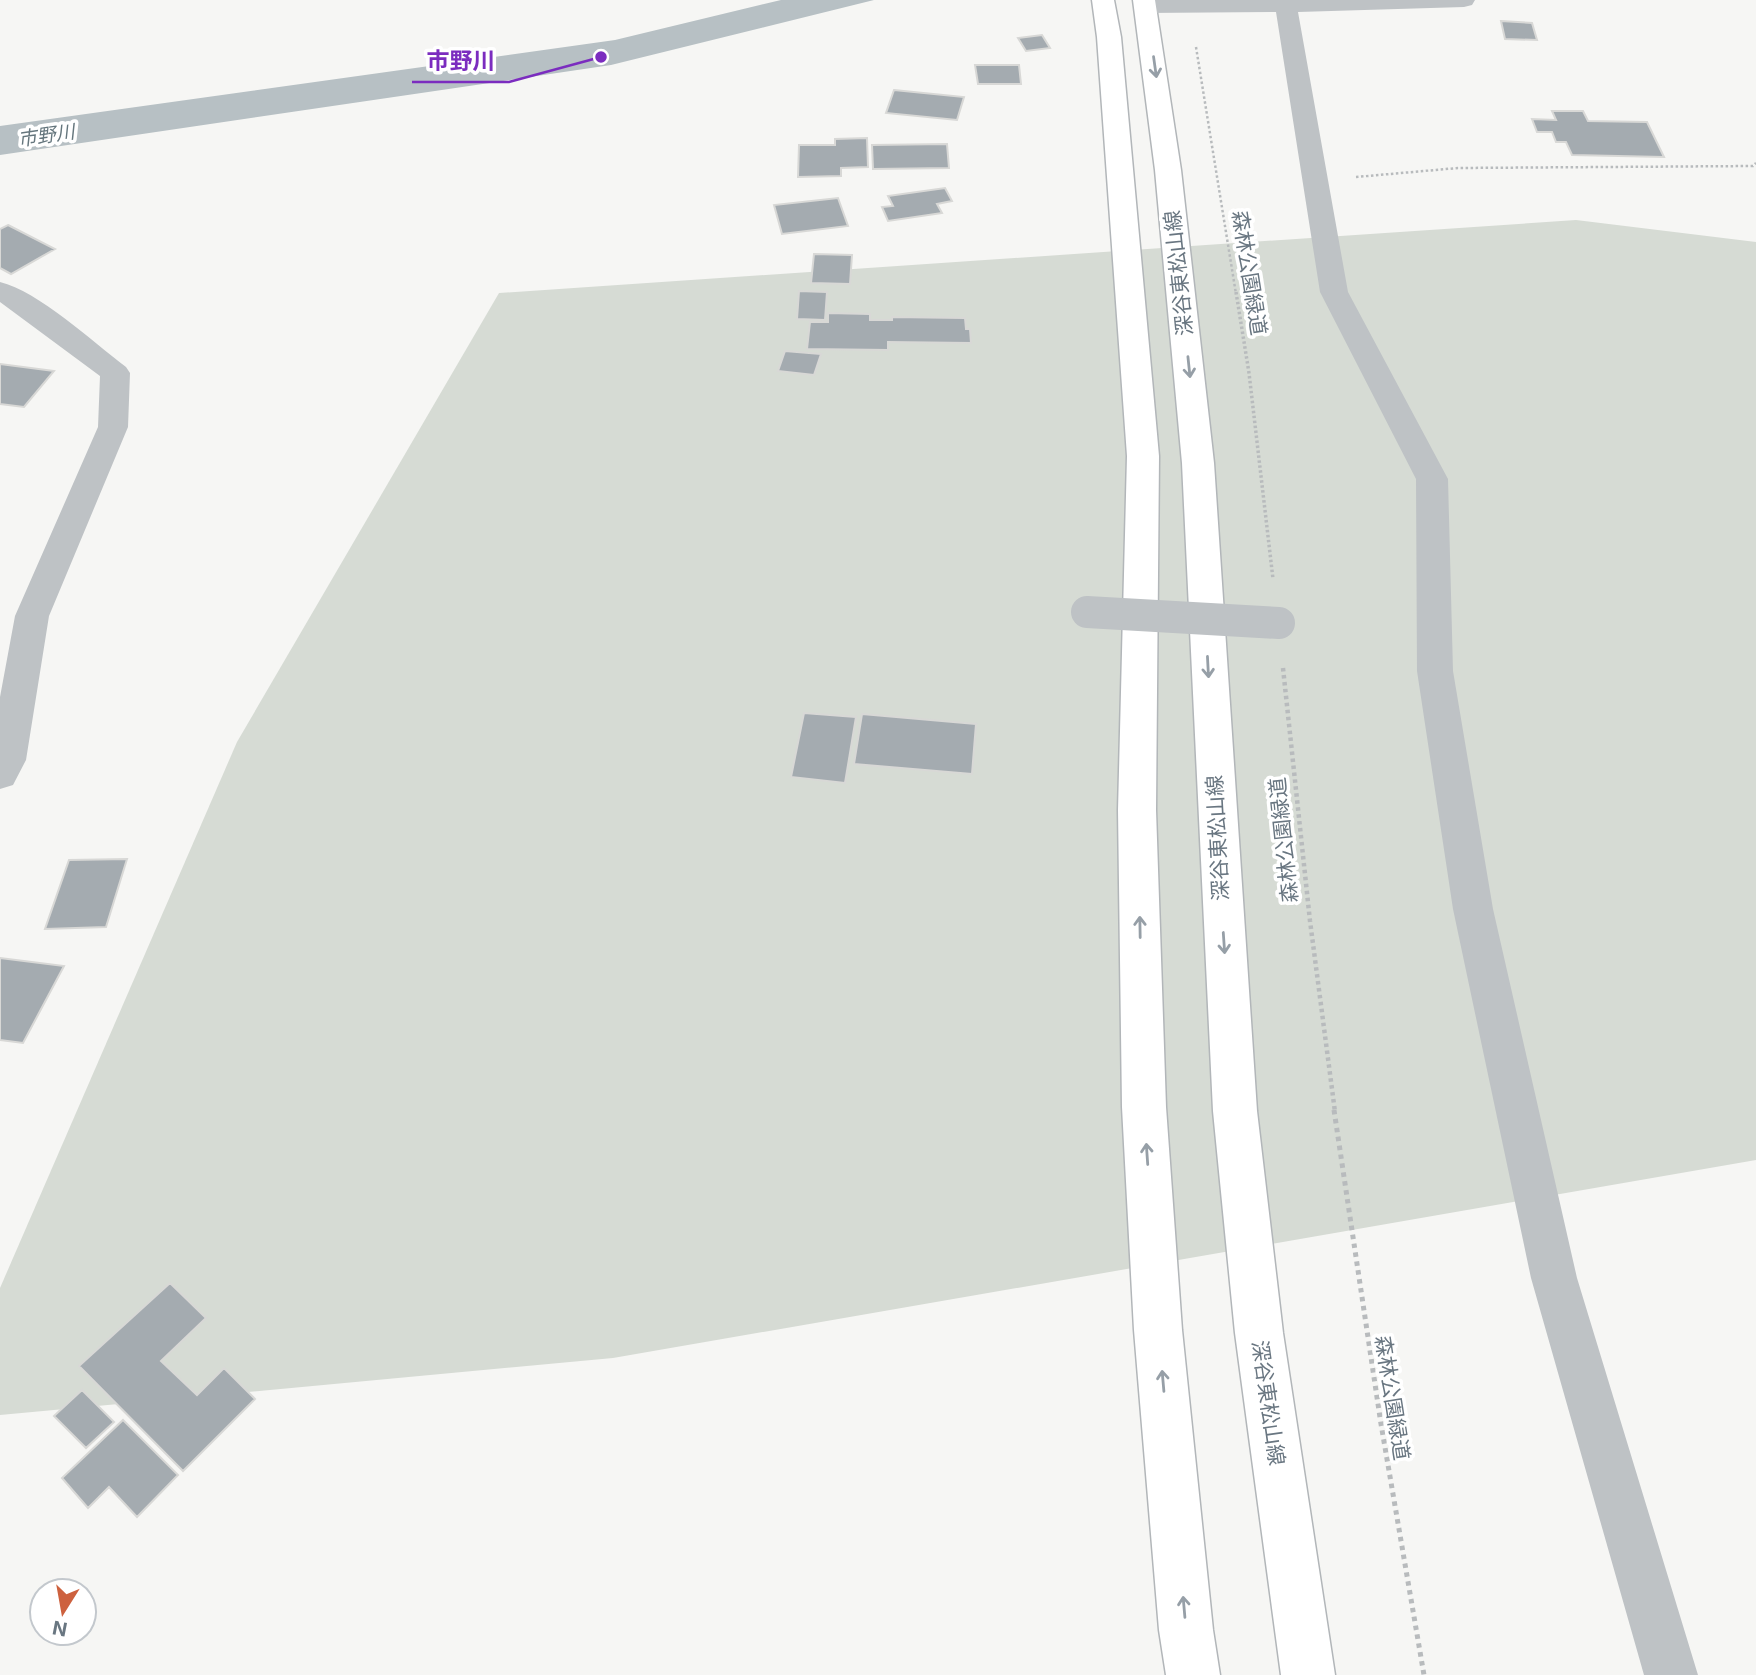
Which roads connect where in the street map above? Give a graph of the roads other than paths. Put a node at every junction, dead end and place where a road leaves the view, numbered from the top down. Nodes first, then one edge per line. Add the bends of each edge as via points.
1 (1103, 0) edge
2 (1464, 0) edge
3 (1285, 2) edge
4 (1145, 3) edge
5 (0, 290) edge
6 (1087, 612) dead end
7 (1279, 623) road end
8 (0, 775) edge
9 (1193, 1675) edge
10 (1308, 1675) edge
11 (1671, 1675) edge

9 -> 1 main road via 1158,1330 1144,1107 1137,810 1143,456
2 - 3 street
3 - 4 street
3 - 11 street via 1334,292 1432,480 1435,671 1473,909 1554,1278
4 -> 10 main road, 深谷東松山線 via 1198,463 1235,1111 1261,1347
5 - 8 street via 115,373 113,428 32,616 7,760
6 - 7 street, bridge

